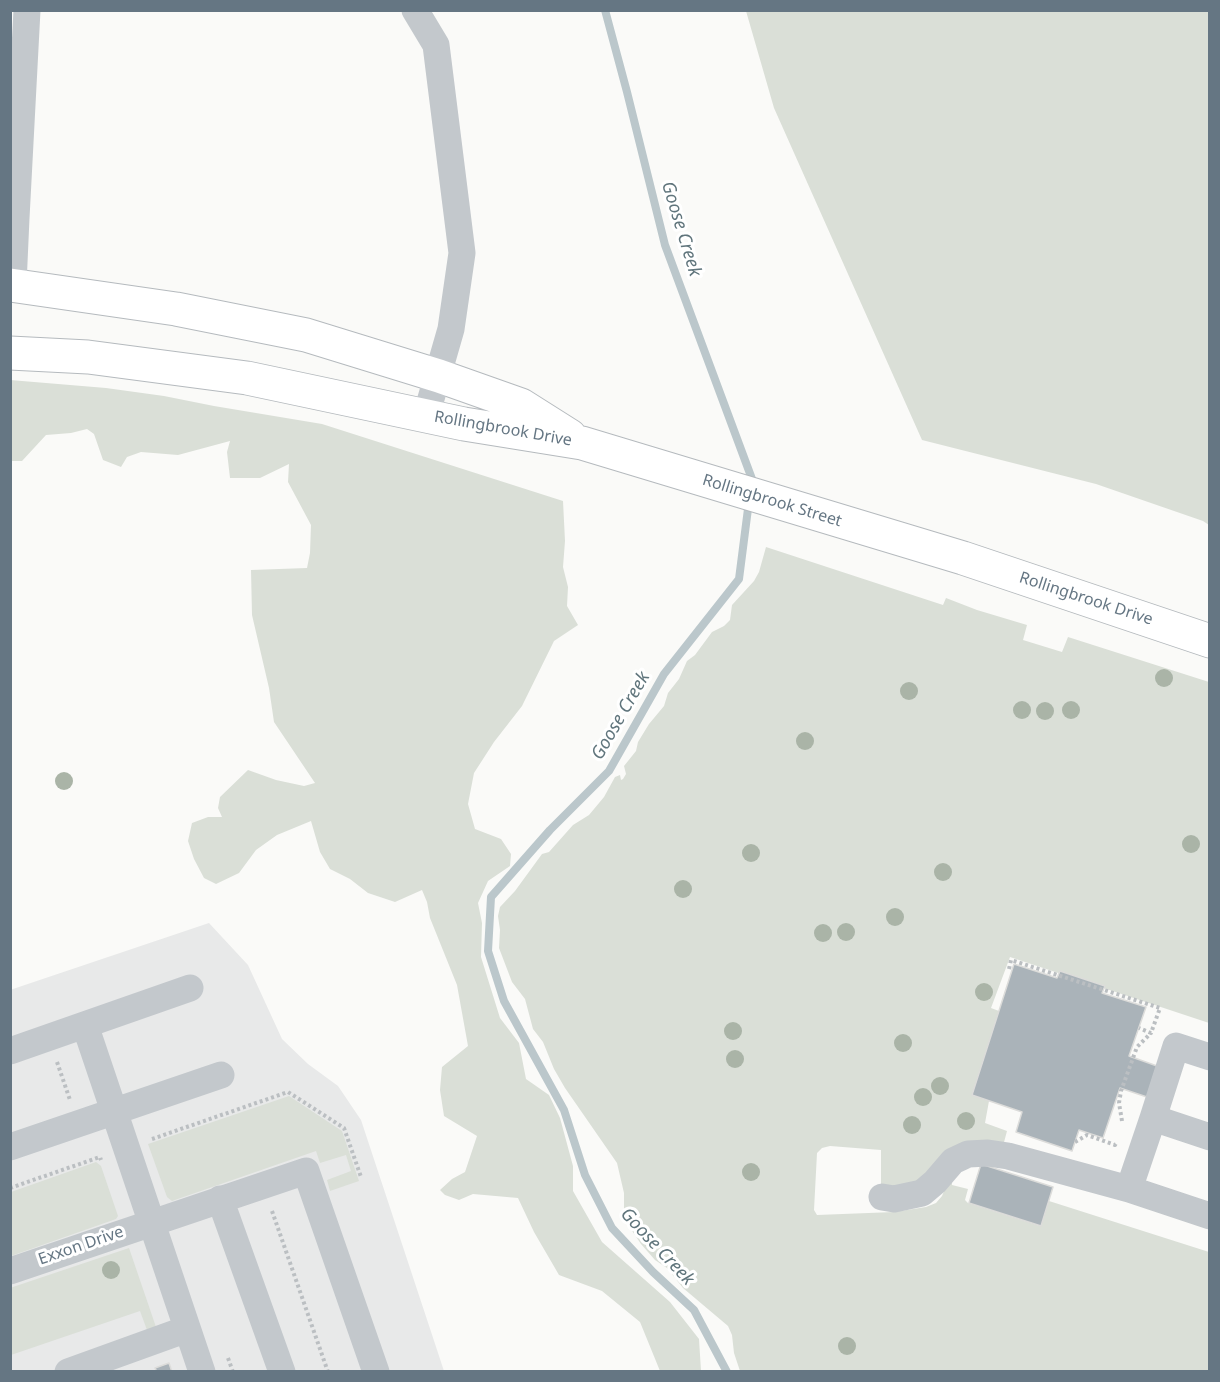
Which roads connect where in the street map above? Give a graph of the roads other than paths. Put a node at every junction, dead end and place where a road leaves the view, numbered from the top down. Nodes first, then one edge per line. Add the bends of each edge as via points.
1 (27, 10) edge
2 (415, 10) edge
3 (13, 218) edge
4 (11, 286) edge
5 (10, 353) edge
6 (439, 375) junction
7 (426, 416) junction
8 (582, 444) junction
9 (963, 558) joint
10 (1209, 640) edge
11 (190, 988) dead end
12 (85, 1025) junction
13 (10, 1051) edge
14 (1209, 1058) edge
15 (221, 1075) dead end
16 (113, 1112) junction
17 (1153, 1118) junction
18 (1209, 1137) edge
19 (10, 1147) edge
20 (1129, 1189) junction
21 (882, 1197) dead end
22 (220, 1199) junction
23 (1209, 1216) edge
24 (151, 1222) junction
25 (10, 1271) edge
26 (187, 1329) junction
27 (68, 1371) edge
28 (202, 1371) edge
29 (282, 1371) edge
30 (376, 1371) edge

1 - 3 street
2 - 6 street via 436,45 462,253 451,329
3 - 4 street
4 - 6 main road, Rollingbrook Drive via 176,309 306,335
5 - 7 main road, Rollingbrook Drive via 88,357 247,378
6 - 7 street
6 - 8 main road, Rollingbrook Drive via 521,405
7 - 8 main road, Rollingbrook Drive
8 - 9 main road, Rollingbrook Street
9 - 10 main road, Rollingbrook Drive
11 - 12 street
12 - 13 street
12 - 16 street
14 - 17 street via 1176,1046
15 - 16 street
16 - 19 street
16 - 24 street
17 - 18 street
17 - 20 street
20 - 21 street via 988,1153 968,1154 952,1161 948,1174 922,1193 894,1199
20 - 23 street
22 - 24 street, Exxon Drive
22 - 29 street
22 - 30 street, Exxon Drive via 306,1171
24 - 25 street, Exxon Drive
24 - 26 street
26 - 27 street
26 - 28 street

